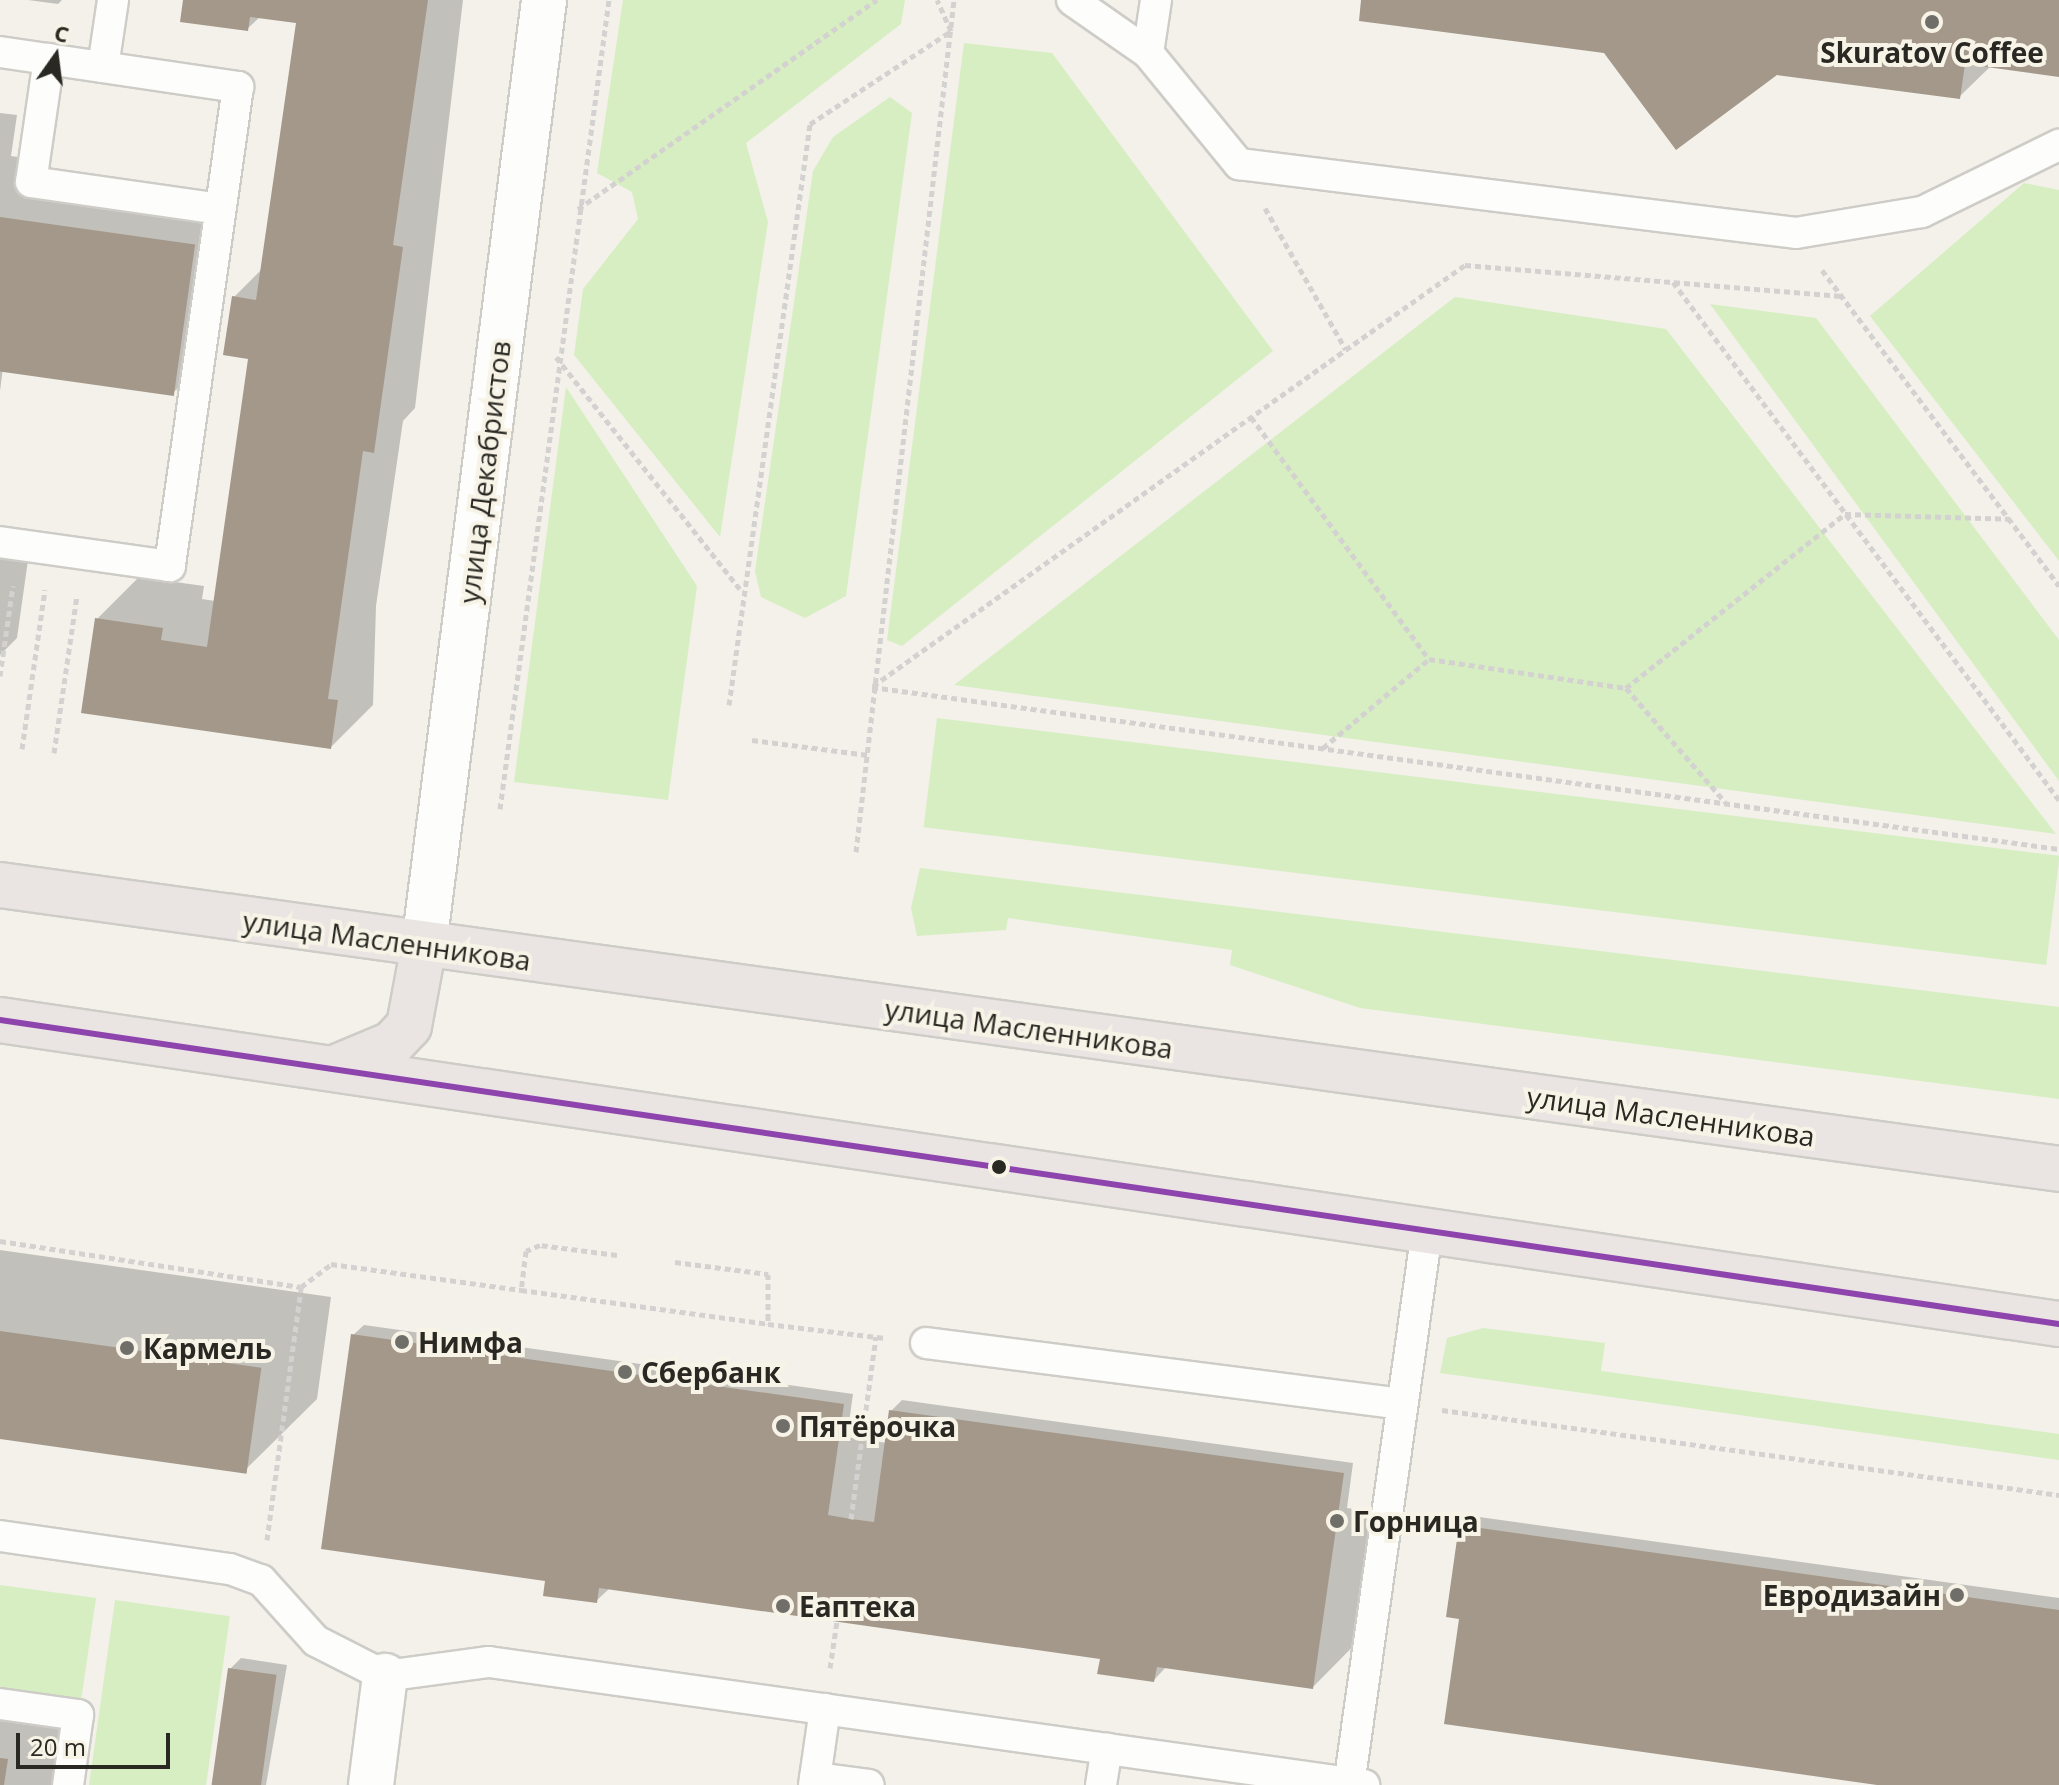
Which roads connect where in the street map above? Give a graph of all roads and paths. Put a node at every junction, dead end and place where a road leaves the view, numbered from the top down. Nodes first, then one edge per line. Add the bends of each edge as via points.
1 (113, 0) edge
2 (544, 0) edge
3 (609, 0) edge
4 (877, 0) edge
5 (937, 0) edge
6 (954, 0) edge
7 (1072, 0) edge
8 (1156, 0) edge
9 (951, 31) junction
10 (0, 52) edge
11 (1148, 53) junction
12 (49, 59) junction
13 (103, 67) junction
14 (2059, 145) edge
15 (1239, 164) junction
16 (220, 209) junction
17 (577, 209) junction
18 (1673, 282) junction
19 (1346, 350) junction
20 (556, 357) junction
21 (1251, 417) junction
22 (1845, 514) junction
23 (2009, 519) junction
24 (9, 543) edge
25 (51, 550) junction
26 (83, 554) junction
27 (2059, 586) edge
28 (741, 590) junction
29 (1429, 659) junction
30 (0, 676) edge
31 (872, 687) junction
32 (1626, 688) junction
33 (729, 705) dead end
34 (752, 740) dead end
35 (1323, 748) junction
36 (22, 749) dead end
37 (54, 753) dead end
38 (868, 755) junction
39 (2059, 800) edge
40 (1726, 803) junction
41 (500, 809) dead end
42 (2059, 849) edge
43 (856, 852) dead end
44 (0, 885) edge
45 (424, 945) junction
46 (0, 1020) edge
47 (339, 1066) junction
48 (2059, 1169) edge
49 (1427, 1231) junction
50 (0, 1241) edge
51 (617, 1255) dead end
52 (675, 1262) dead end
53 (301, 1287) junction
54 (521, 1290) junction
55 (768, 1324) junction
56 (2059, 1324) edge
57 (876, 1337) junction
58 (926, 1343) joint
59 (1402, 1404) junction
60 (2059, 1495) edge
61 (851, 1519) dead end
62 (0, 1536) edge
63 (261, 1580) junction
64 (385, 1676) junction
65 (0, 1704) edge
66 (825, 1709) junction
67 (1107, 1748) junction
68 (814, 1781) edge
69 (1354, 1784) edge
70 (68, 1785) edge
71 (371, 1785) edge
72 (869, 1785) edge
73 (1101, 1785) edge

1 - 13 lane
2 - 45 street, улица Декабристов
3 - 17 path
4 - 17 path
5 - 9 path
6 - 9 path
7 - 11 lane
8 - 11 lane
9 - 28 path via 810,124
9 - 31 path
10 - 12 lane
11 - 15 lane
12 - 13 lane
12 - 16 lane via 31,182
13 - 16 lane via 238,87
14 - 15 lane via 1922,212 1796,233
15 - 19 path
16 - 26 lane via 170,566
17 - 20 path
18 - 19 path via 1465,265
18 - 22 path
18 - 23 path via 1841,296
19 - 21 path
20 - 28 path
20 - 41 path
21 - 29 path
21 - 31 path
22 - 23 path
22 - 32 path
22 - 39 path
23 - 27 path
24 - 25 lane
24 - 30 path
25 - 26 lane
25 - 36 path
26 - 37 path
28 - 33 path
29 - 32 path
29 - 35 path
31 - 35 path
31 - 38 path
32 - 40 path
34 - 38 path
35 - 40 path
38 - 43 path
40 - 42 path
44 - 45 main road, улица Масленникова
45 - 47 main road via 409,1026 392,1044
45 - 48 main road, улица Масленникова
46 - 47 main road
47 - 49 main road
49 - 56 main road
49 - 59 lane
50 - 53 path
51 - 54 path via 540,1245 526,1251
52 - 55 path via 768,1274
53 - 54 path via 331,1264
53 - 63 path
54 - 55 path
55 - 57 path
57 - 58 path
57 - 61 path
58 - 59 lane
59 - 60 path
59 - 69 lane
62 - 63 lane via 230,1569
63 - 64 lane via 316,1641
64 - 66 lane via 489,1662
64 - 71 street
65 - 70 lane via 78,1715
66 - 67 lane
66 - 68 lane
67 - 69 lane
67 - 73 lane
68 - 72 lane

